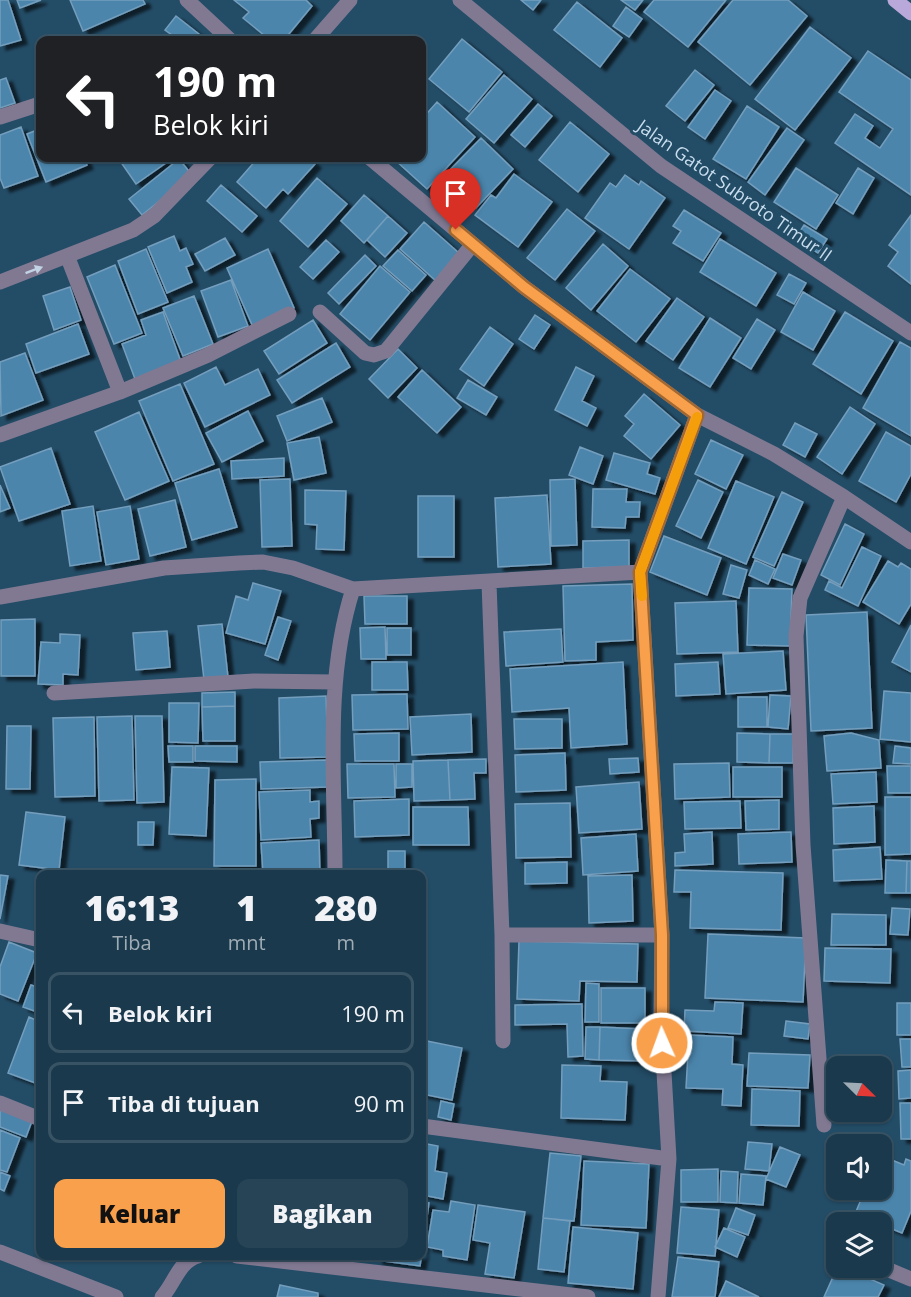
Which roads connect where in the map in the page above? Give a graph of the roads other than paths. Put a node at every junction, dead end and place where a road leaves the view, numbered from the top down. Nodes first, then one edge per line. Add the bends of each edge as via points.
1 (187, 0) edge
2 (350, 0) edge
3 (460, 0) edge
4 (895, 0) edge
5 (911, 13) edge
6 (226, 36) edge
7 (318, 36) edge
8 (36, 105) edge
9 (0, 117) edge
10 (206, 162) edge
11 (375, 162) edge
12 (473, 244) junction
13 (68, 258) junction
14 (0, 282) edge
15 (320, 312) dead end
16 (289, 314) dead end
17 (911, 333) edge
18 (120, 392) junction
19 (697, 415) junction
20 (0, 435) edge
21 (844, 497) junction
22 (911, 542) edge
23 (640, 572) junction
24 (489, 583) junction
25 (352, 589) junction
26 (0, 597) edge
27 (335, 682) junction
28 (54, 693) dead end
29 (335, 870) edge
30 (0, 931) edge
31 (502, 935) junction
32 (662, 935) junction
33 (36, 939) edge
34 (503, 1041) dead end
35 (0, 1103) edge
36 (36, 1117) edge
37 (824, 1125) dead end
38 (426, 1127) edge
39 (669, 1159) junction
40 (0, 1252) edge
41 (189, 1260) edge
42 (271, 1260) edge
43 (892, 1271) edge
44 (911, 1279) edge
45 (116, 1297) edge
46 (163, 1297) edge
47 (588, 1297) edge
48 (658, 1297) edge

1 - 6 street
2 - 7 street
3 - 17 street, Jalan Gatot Subroto Timur II via 661,166
4 - 5 main road
8 - 9 street
10 - 13 street via 154,216 134,230
11 - 12 street
12 - 15 street via 386,351 365,353
12 - 19 street via 524,287
14 -> 13 street
13 - 18 street
16 - 18 street via 208,355
18 - 20 street
19 - 21 street via 774,454
19 - 23 street
21 - 22 street
21 - 37 street via 800,598 796,636 803,845
23 - 24 street
23 - 32 street
24 - 25 street
24 - 31 street
25 - 26 street via 263,562 164,568
25 - 27 street via 338,644
27 - 28 street via 254,681
27 - 29 street
30 - 33 street
31 - 32 street
31 - 34 street
32 - 39 street via 661,1020
35 - 36 street
38 - 39 street
39 - 48 street
40 - 45 street
41 - 46 street
42 - 47 street
43 - 44 street

